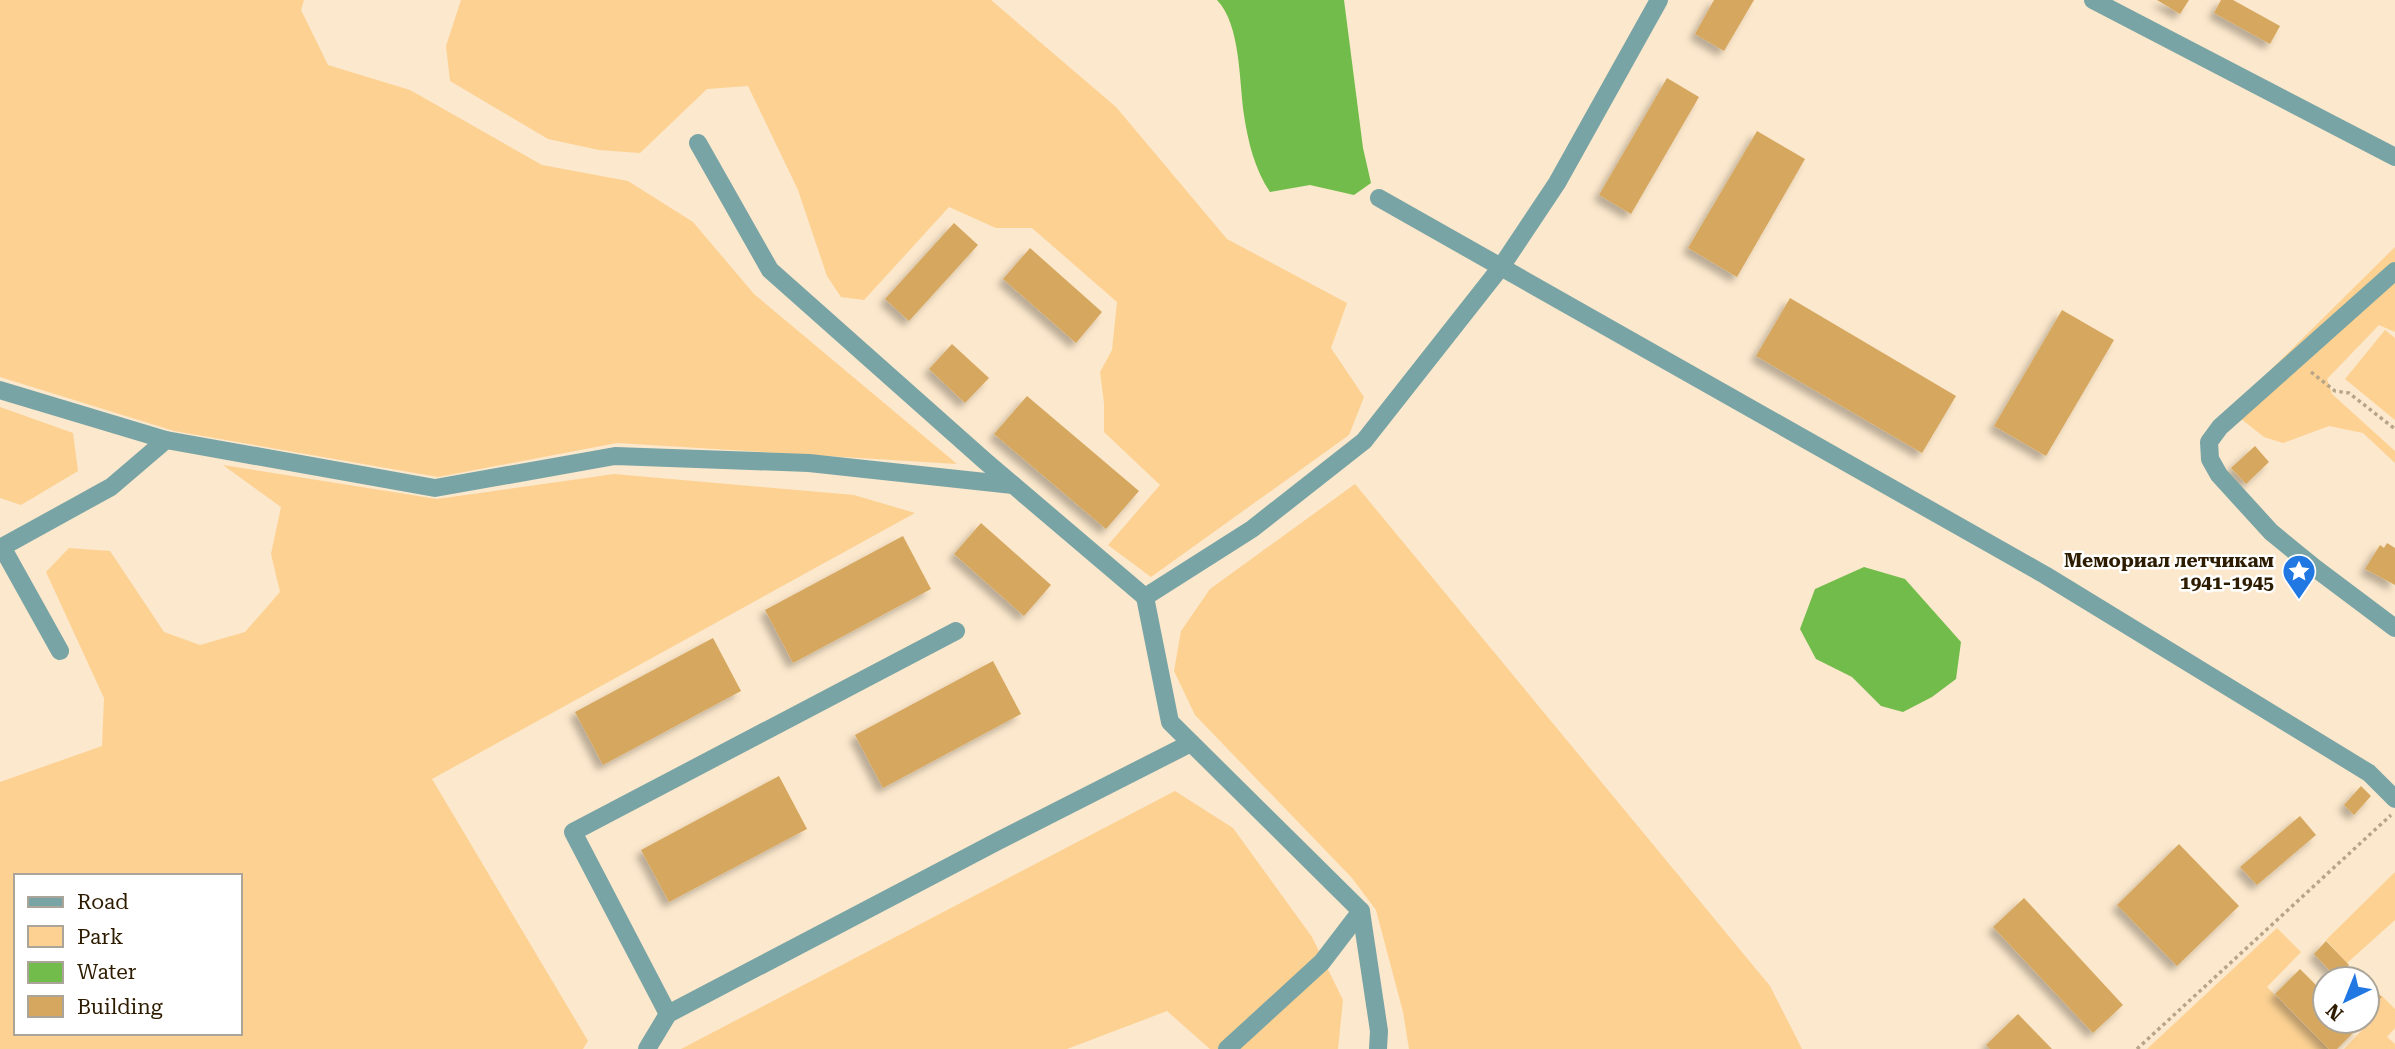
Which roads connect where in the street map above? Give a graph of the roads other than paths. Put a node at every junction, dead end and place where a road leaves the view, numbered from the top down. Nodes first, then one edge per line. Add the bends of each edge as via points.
1 (1659, 0) edge
2 (2093, 0) edge
3 (698, 143) dead end
4 (2395, 157) edge
5 (1379, 198) dead end
6 (1501, 267) junction
7 (2395, 271) edge
8 (0, 390) edge
9 (166, 440) junction
10 (1013, 485) junction
11 (1145, 597) junction
12 (2395, 628) edge
13 (956, 631) dead end
14 (60, 651) dead end
15 (1191, 743) junction
16 (2395, 799) edge
17 (1361, 911) junction
18 (668, 1014) junction
19 (647, 1049) edge
20 (1227, 1049) edge
21 (1378, 1049) edge

1 - 6 street via 1557,183
2 - 4 street
3 - 10 street via 770,270
5 - 6 street
6 - 11 street via 1364,441 1252,529
6 - 16 street via 2045,575 2369,773
7 - 12 street via 2220,427 2209,442 2210,459 2219,475 2271,531
8 - 9 street
9 - 10 street via 435,488 615,456 809,463
9 - 14 street via 111,487 2,547
10 - 11 street
11 - 15 street via 1170,722
13 - 18 street via 573,832
15 - 17 street
15 - 18 street
17 - 20 street via 1322,962
17 - 21 street
18 - 19 street

